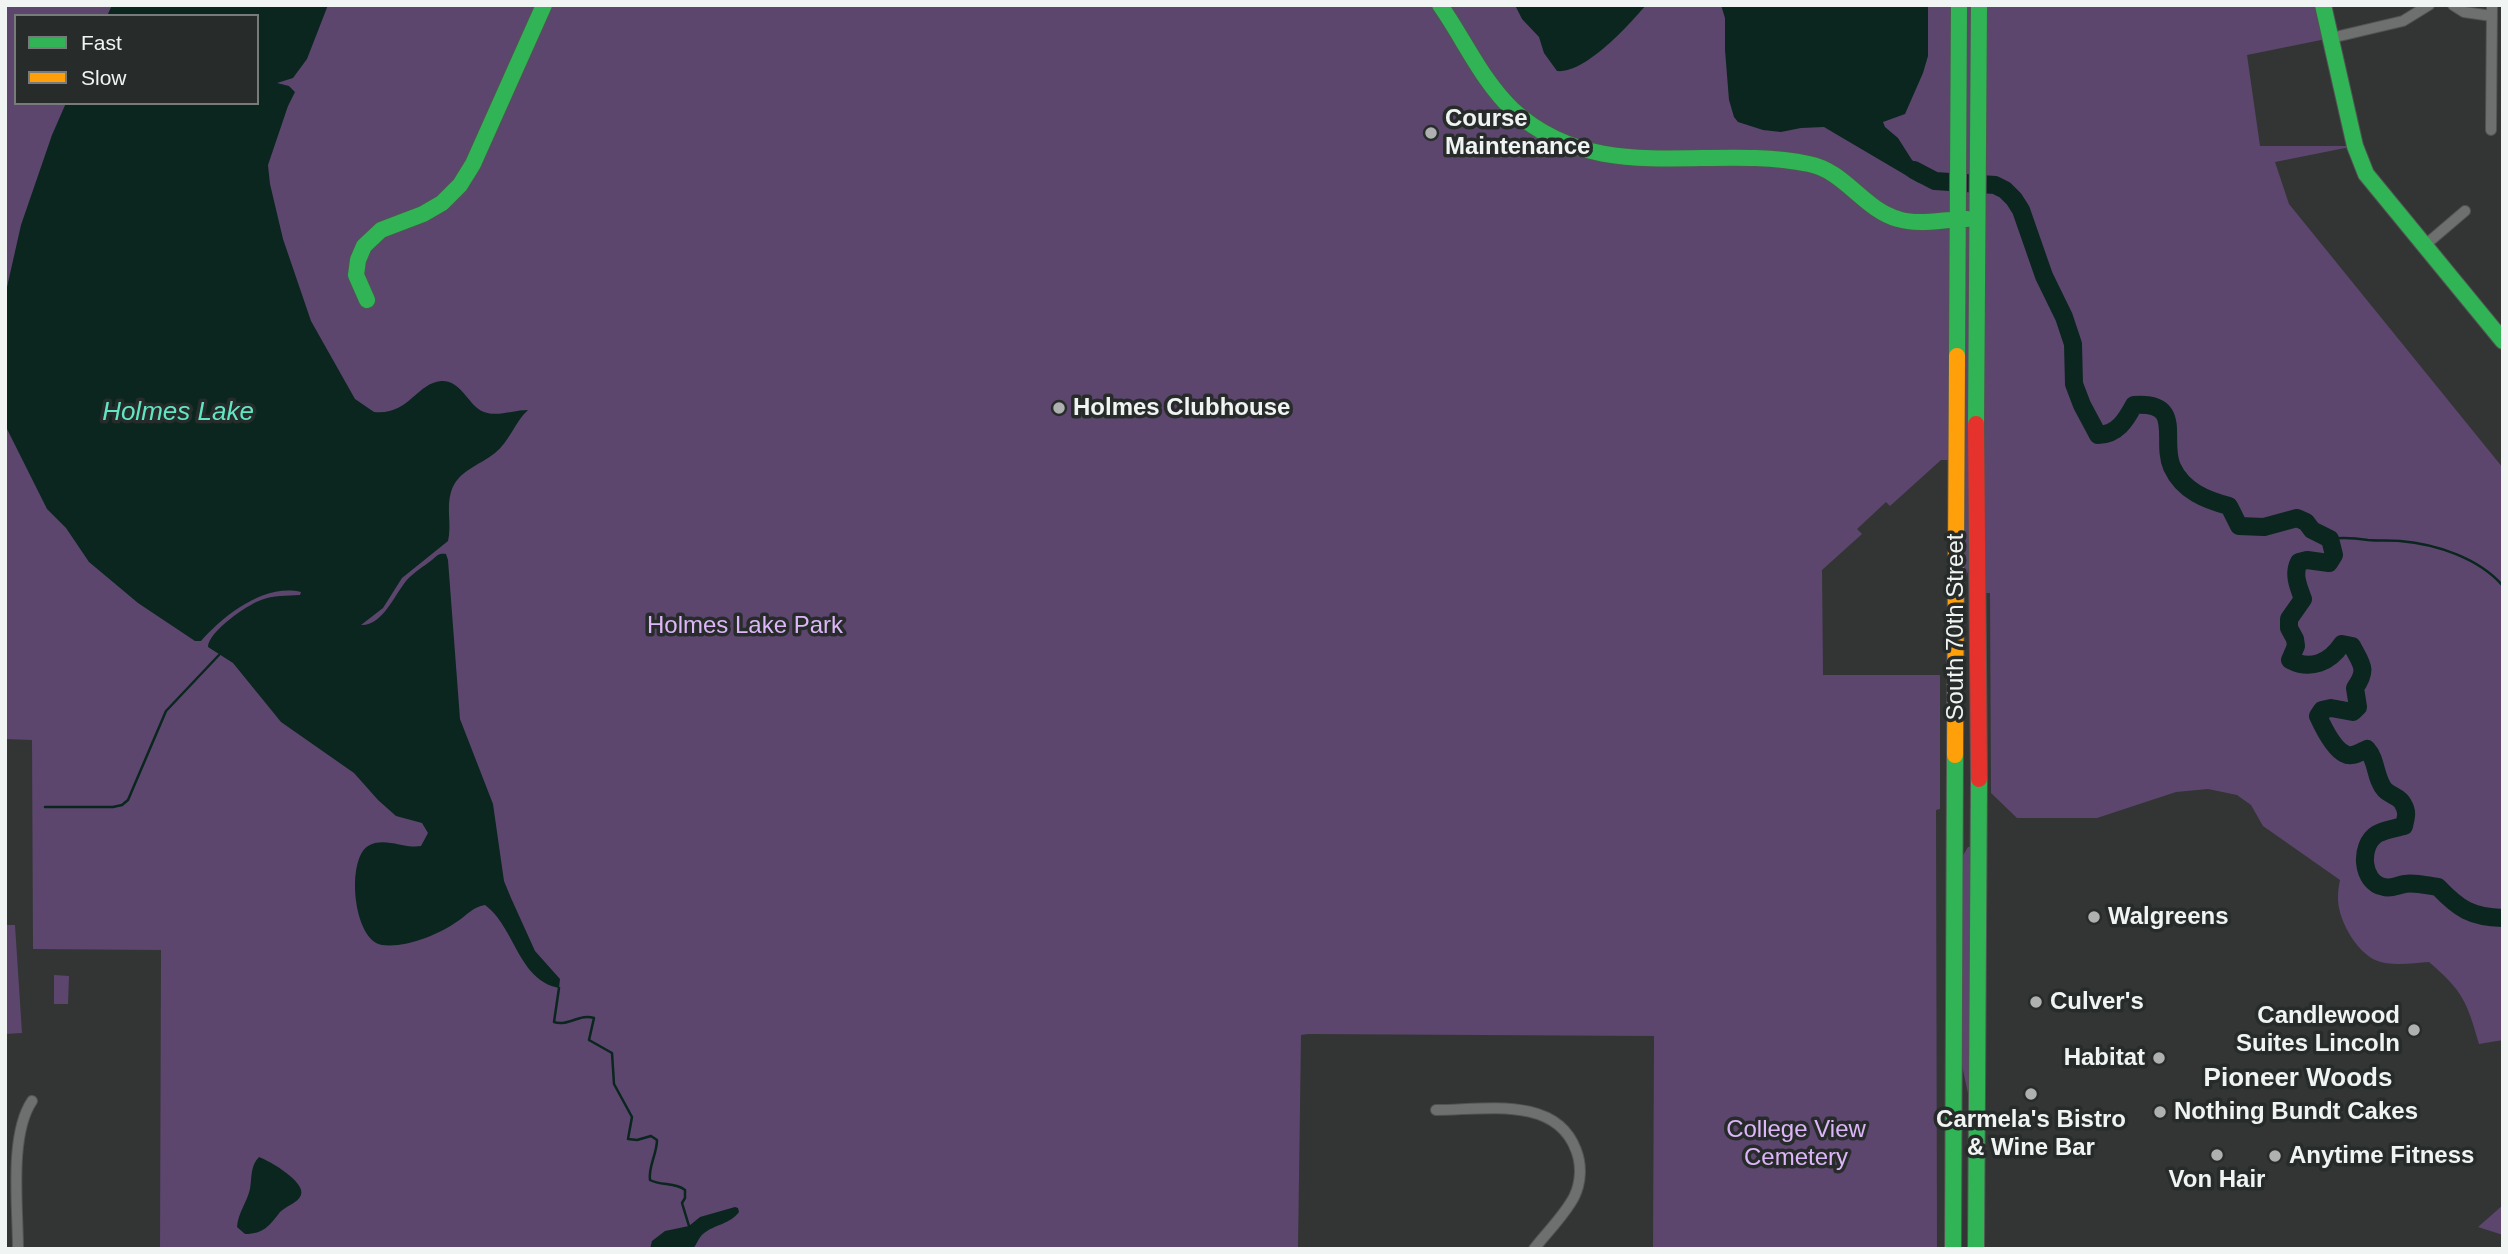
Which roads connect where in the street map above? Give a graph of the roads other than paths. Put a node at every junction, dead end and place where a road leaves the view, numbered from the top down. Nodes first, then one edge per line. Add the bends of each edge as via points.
1 (544, 5) edge
2 (1440, 5) edge
3 (1959, 5) edge
4 (1979, 5) edge
5 (2323, 5) edge
6 (2429, 5) edge
7 (2453, 5) edge
8 (2492, 11) edge
9 (2331, 37) junction
10 (2491, 130) dead end
11 (2465, 211) dead end
12 (1956, 219) junction
13 (1977, 219) junction
14 (1938, 223) junction
15 (1956, 240) junction
16 (2424, 246) junction
17 (367, 300) dead end
18 (2503, 341) edge
19 (32, 1101) dead end
20 (1436, 1110) dead end
21 (18, 1249) edge
22 (1534, 1249) edge
23 (1953, 1249) edge
24 (1976, 1249) edge

1 - 17 main road via 461,184 430,211 376,233 365,246 356,276
2 - 14 main road via 1499,95 1553,140 1605,155 1812,165 1835,174 1888,216
3 - 12 main road, South 70th Street
4 - 13 main road, South 70th Street
5 - 9 main road
6 - 9 street via 2403,21
7 - 8 street via 2464,12
8 - 10 street
9 - 16 main road via 2359,161
11 - 16 street
12 - 13 main road
12 - 14 main road
12 - 15 main road, South 70th Street
13 - 24 main road, South 70th Street
14 - 15 street
15 - 23 main road, South 70th Street
16 - 18 main road
19 - 21 street via 19,1135
20 - 22 street via 1525,1110 1547,1116 1566,1132 1580,1163 1578,1187 1566,1210

